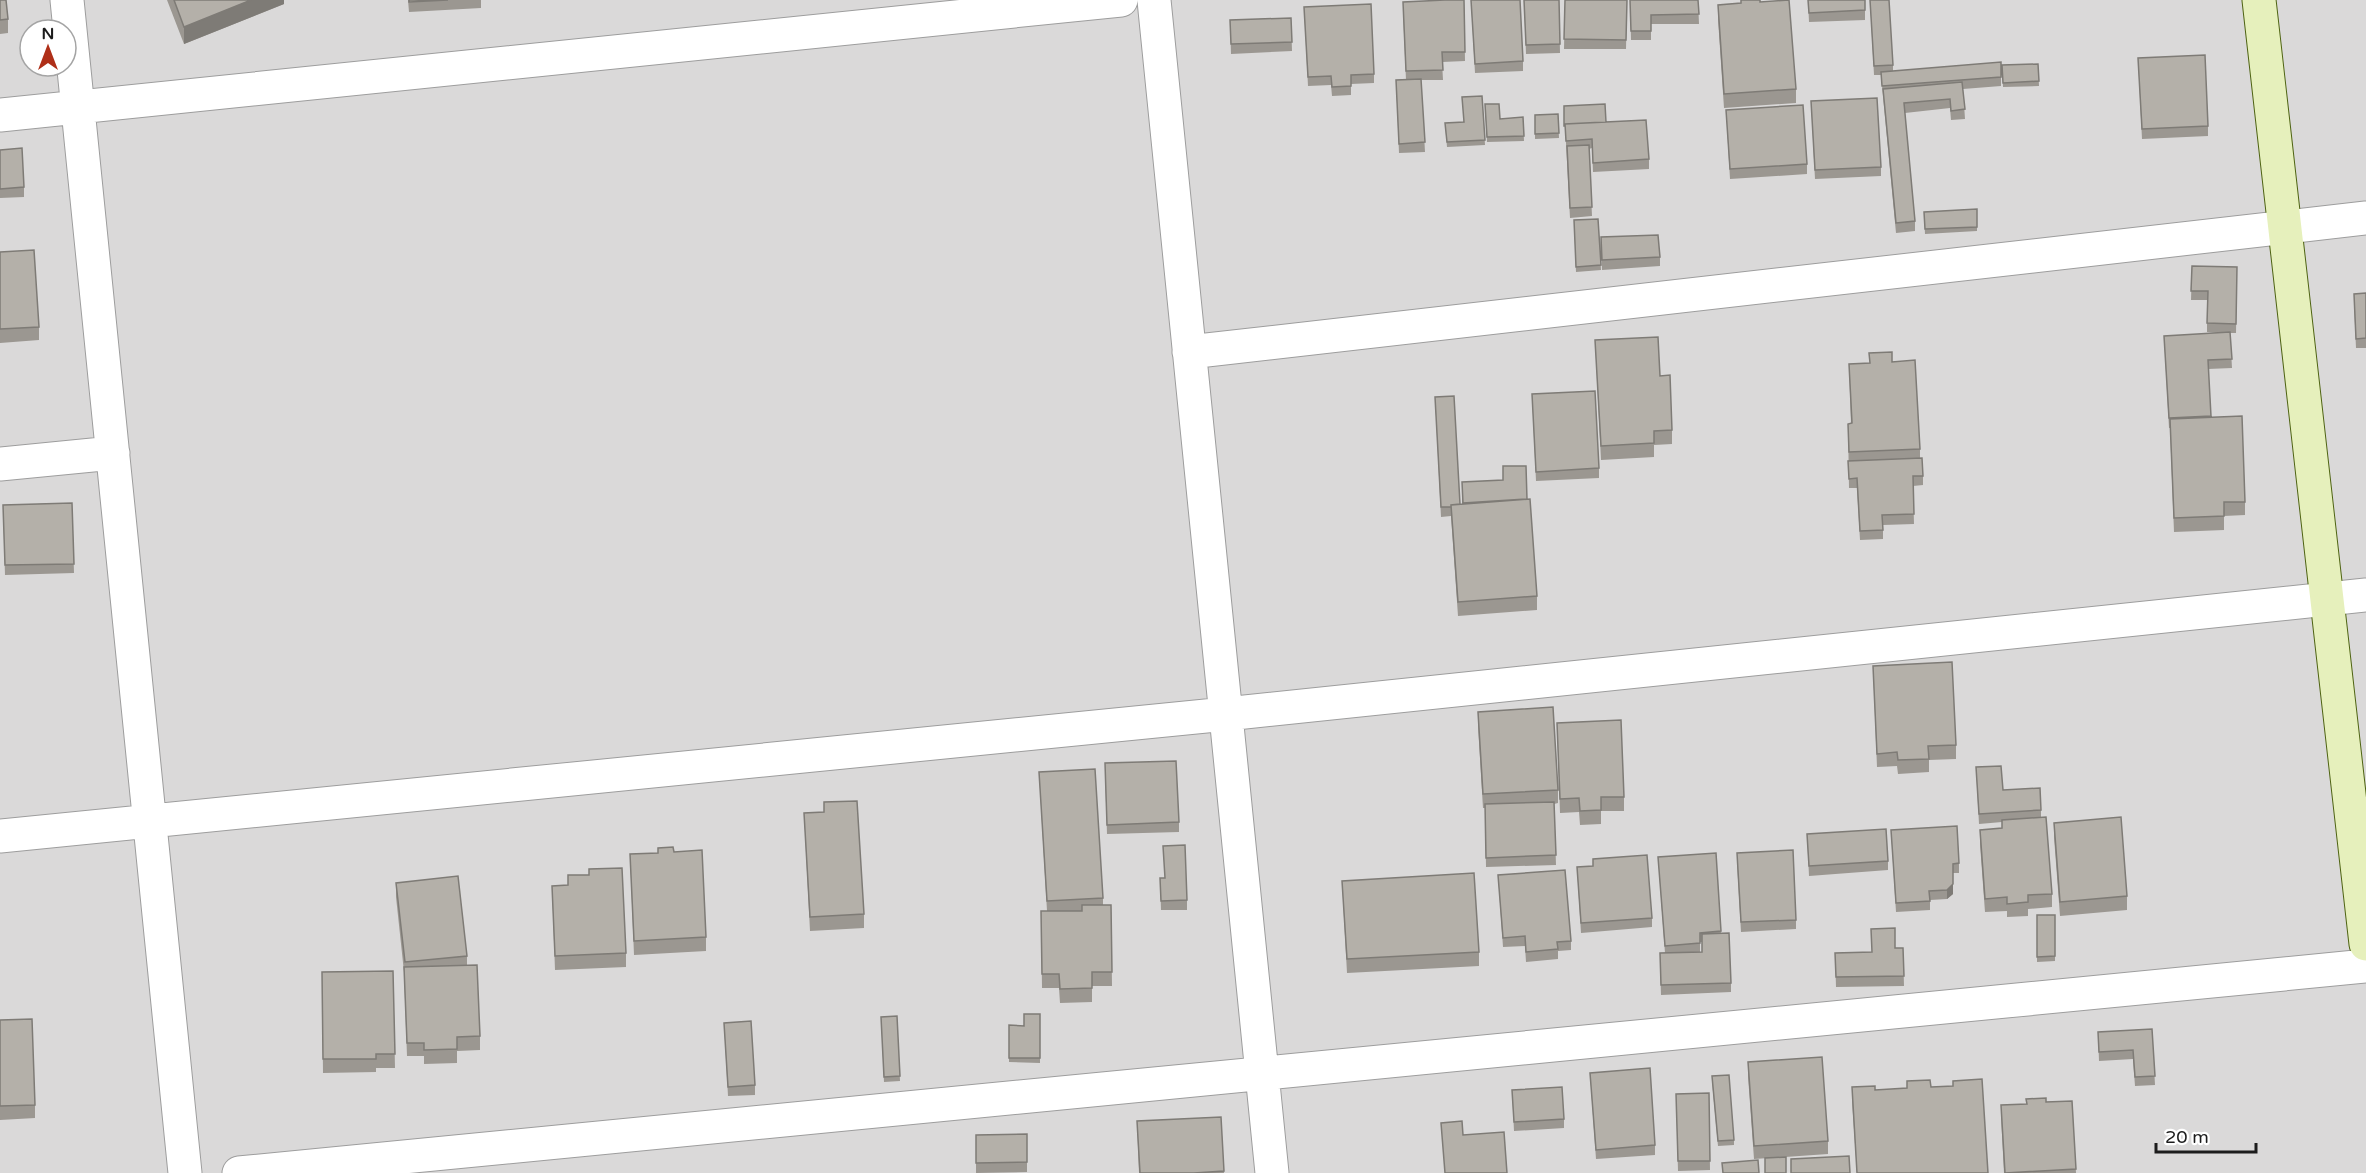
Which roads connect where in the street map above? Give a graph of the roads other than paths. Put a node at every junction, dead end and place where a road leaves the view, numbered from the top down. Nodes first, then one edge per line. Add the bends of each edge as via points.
1 (67, 0) edge
2 (1121, 0) edge
3 (1154, 0) edge
4 (2259, 0) edge
5 (78, 107) junction
6 (0, 116) edge
7 (2366, 218) edge
8 (2285, 228) junction
9 (1189, 352) junction
10 (113, 453) junction
11 (0, 464) edge
12 (2366, 595) edge
13 (2327, 599) junction
14 (1226, 714) junction
15 (150, 820) junction
16 (0, 836) edge
17 (2366, 944) edge
18 (2366, 966) edge
19 (1262, 1074) junction
20 (185, 1173) edge
21 (239, 1173) edge
22 (1272, 1173) edge

1 - 5 street
2 - 5 street
3 - 9 street
4 - 8 main road
5 - 6 street
5 - 10 street
7 - 8 street
8 - 9 street
8 - 13 main road
9 - 14 street
10 - 11 street
10 - 15 street
12 - 13 street
13 - 14 street
13 - 17 main road
14 - 15 street
14 - 19 street
15 - 16 street
15 - 20 street
18 - 19 street
19 - 21 street
19 - 22 street

